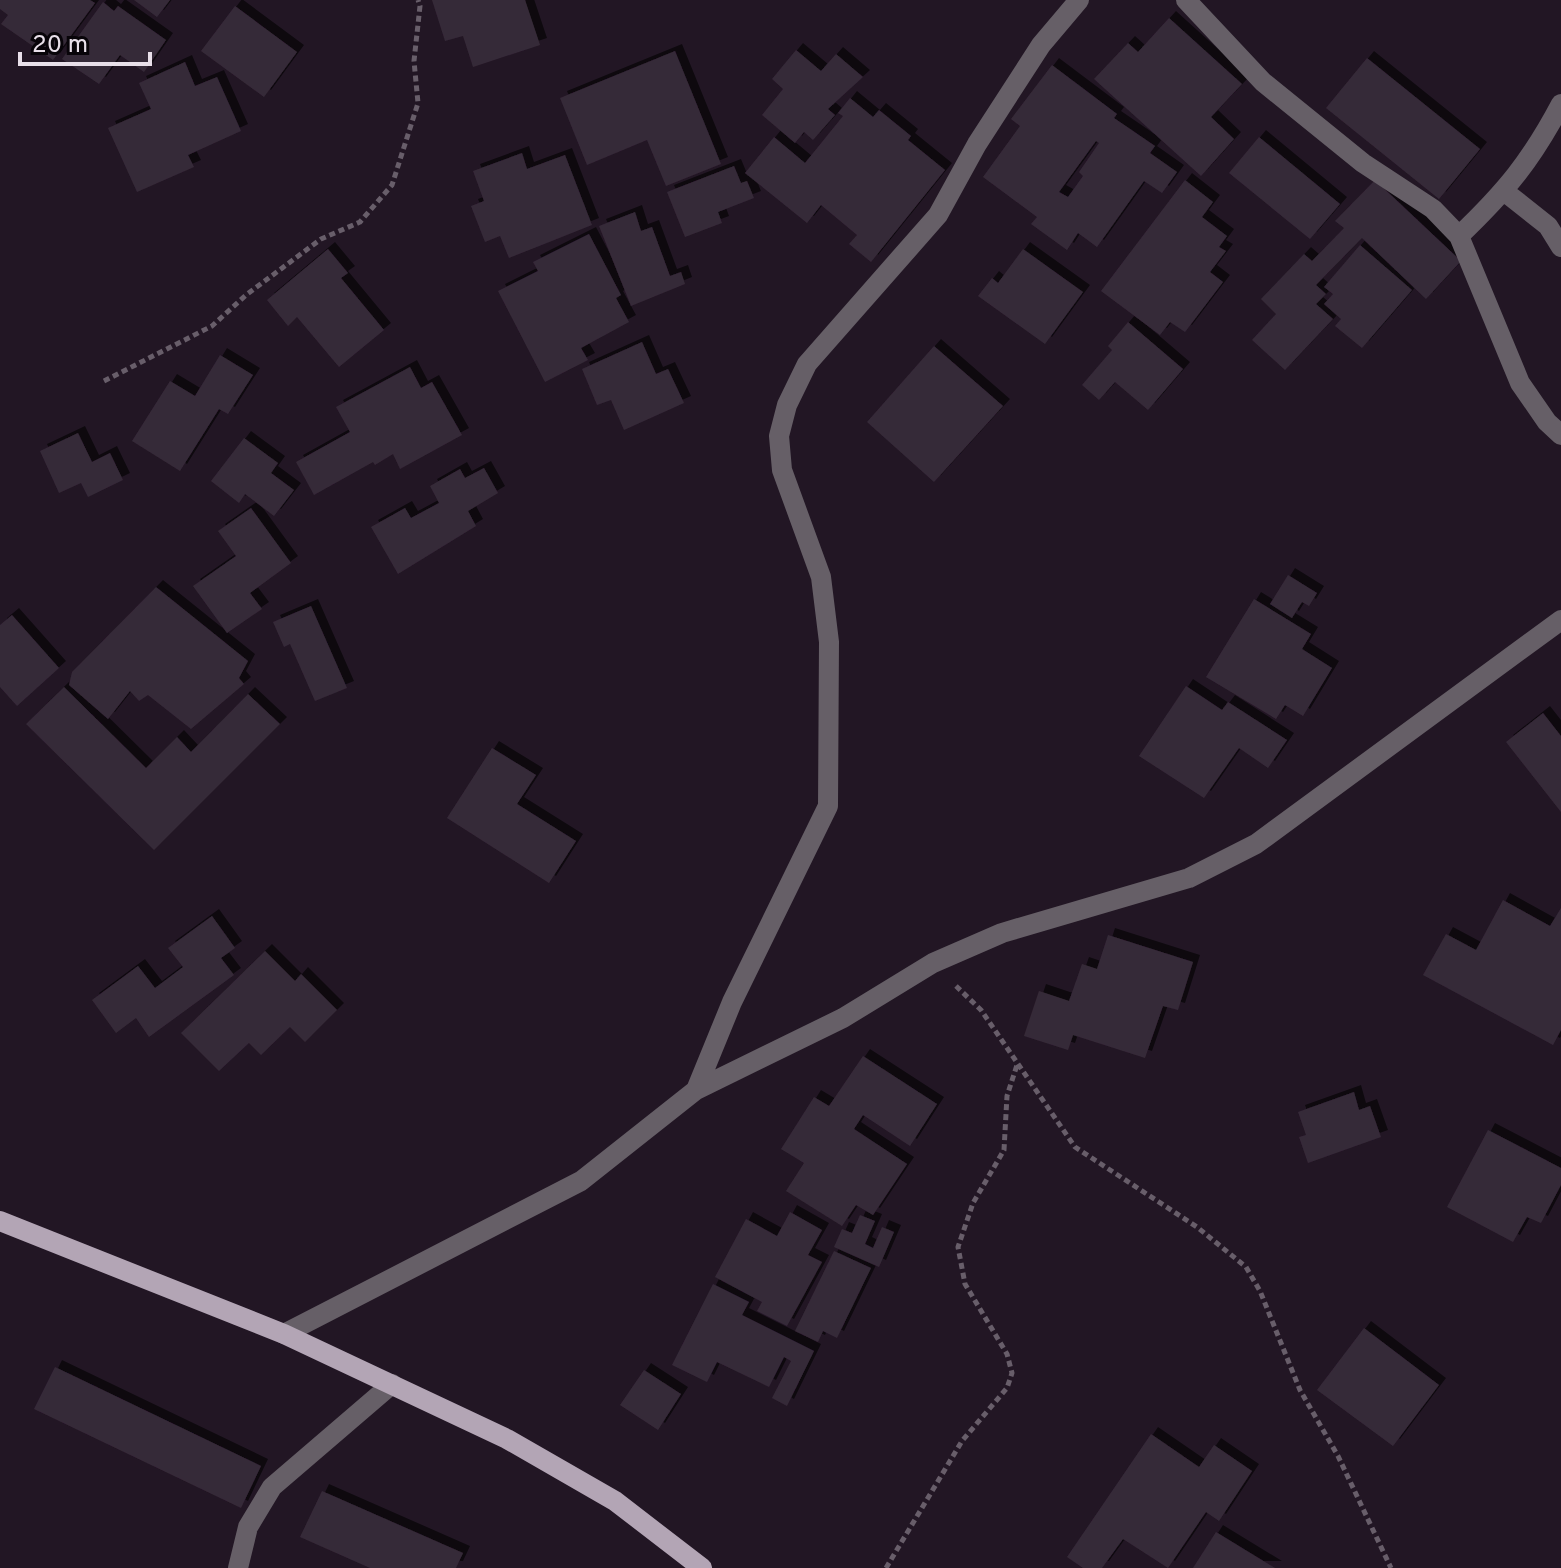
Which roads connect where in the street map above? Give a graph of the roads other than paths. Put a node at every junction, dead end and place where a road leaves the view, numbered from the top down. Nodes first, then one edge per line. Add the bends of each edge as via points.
1 (1079, 0) edge
2 (1186, 0) edge
3 (1561, 104) edge
4 (1505, 192) junction
5 (1459, 236) junction
6 (1561, 247) edge
7 (1561, 435) edge
8 (1561, 620) edge
9 (696, 1090) junction
10 (0, 1221) edge
11 (284, 1334) junction
12 (392, 1384) junction
13 (238, 1568) edge
14 (702, 1568) edge

1 - 9 street via 1041,45 938,215 807,364 787,405 779,436 782,470 821,577 829,642 828,806 732,1002
2 - 5 street via 1263,82 1363,163 1433,209
3 - 4 street via 1537,150
4 - 5 street
4 - 6 street via 1548,226
5 - 7 street via 1520,383
8 - 9 street via 1256,844 1189,878 1002,933 933,963 843,1018
9 - 11 street via 581,1181
10 - 11 main road
11 - 12 main road
12 - 13 street via 272,1487 248,1527
12 - 14 main road via 507,1439 615,1501

